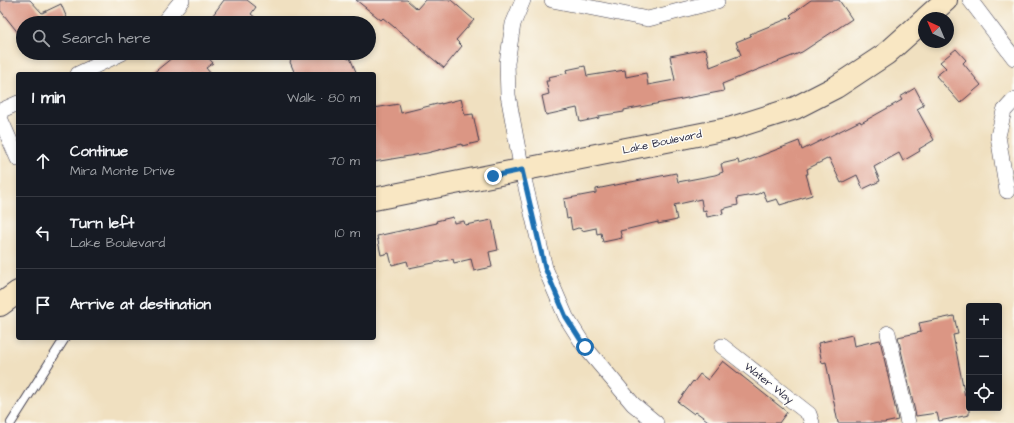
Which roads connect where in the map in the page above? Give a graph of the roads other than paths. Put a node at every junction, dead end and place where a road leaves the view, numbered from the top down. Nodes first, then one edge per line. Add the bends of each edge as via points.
1 (182, 0) edge
2 (523, 0) edge
3 (552, 0) edge
4 (717, 0) edge
5 (946, 0) edge
6 (970, 0) edge
7 (933, 12) edge
8 (169, 16) edge
9 (918, 25) edge
10 (1014, 58) edge
11 (107, 60) edge
12 (82, 72) edge
13 (1014, 100) edge
14 (16, 104) edge
15 (0, 111) edge
16 (0, 118) edge
17 (16, 154) edge
18 (522, 170) junction
19 (1007, 191) dead end
20 (376, 199) edge
21 (16, 293) edge
22 (0, 305) edge
23 (888, 333) dead end
24 (65, 340) edge
25 (722, 346) dead end
26 (11, 423) edge
27 (656, 423) edge
28 (812, 423) edge
29 (908, 423) edge

1 - 8 street
2 - 18 street via 513,24 507,63 508,95
3 - 4 street via 648,19
5 - 7 main road, Lake Boulevard
6 - 10 street
9 - 18 main road, Lake Boulevard via 886,54 836,87 795,108 732,128
11 - 12 street
13 - 19 street via 1004,111 998,136
14 - 15 street
16 - 17 street
18 - 20 main road, Lake Boulevard
18 - 27 street via 545,268 566,317 585,347 633,404
21 - 22 main road
23 - 29 street
24 - 26 lane
25 - 28 street, Water Way via 808,414

